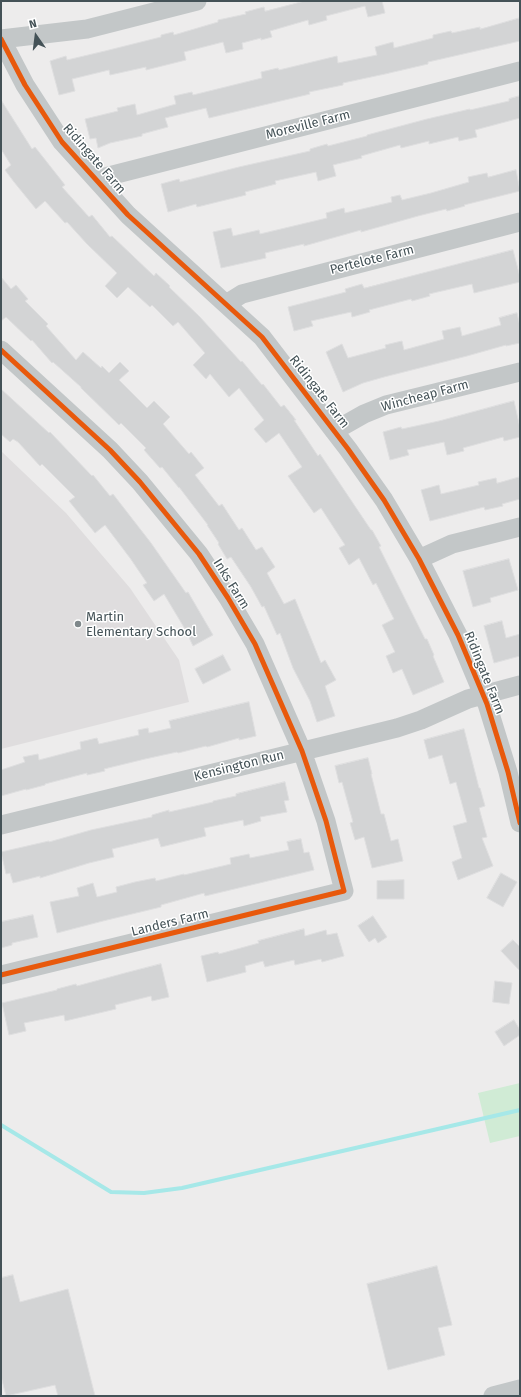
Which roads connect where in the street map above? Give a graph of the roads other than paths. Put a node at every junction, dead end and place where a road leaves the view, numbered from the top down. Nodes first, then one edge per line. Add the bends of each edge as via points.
1 (197, 1) edge
2 (1, 39) edge
3 (520, 71) edge
4 (97, 178) junction
5 (520, 222) edge
6 (226, 304) junction
7 (1, 350) edge
8 (520, 372) edge
9 (334, 430) junction
10 (520, 527) edge
11 (419, 559) junction
12 (520, 685) edge
13 (483, 694) junction
14 (302, 751) junction
15 (520, 823) edge
16 (1, 825) edge
17 (344, 891) joint
18 (1, 975) edge
19 (520, 1389) edge
20 (493, 1396) edge

1 - 2 street via 87,29
2 - 4 street, Ridingate Farm via 25,85 62,142
3 - 4 street, Moreville Farm
4 - 6 street, Ridingate Farm via 128,215
5 - 6 street, Pertelote Farm via 242,294
6 - 9 street, Ridingate Farm via 262,337
7 - 14 street, Inks Farm via 110,450 199,554 255,644
8 - 9 street, Wincheap Farm via 386,405
9 - 11 street, Ridingate Farm via 384,500
10 - 11 street via 452,544
11 - 13 street, Ridingate Farm via 458,635
12 - 13 street, Kensington Run
13 - 14 street, Kensington Run via 397,728
13 - 15 street, Ridingate Farm via 508,772
14 - 16 street, Kensington Run
14 - 17 street, Inks Farm via 326,821
17 - 18 street, Landers Farm
19 - 20 street

